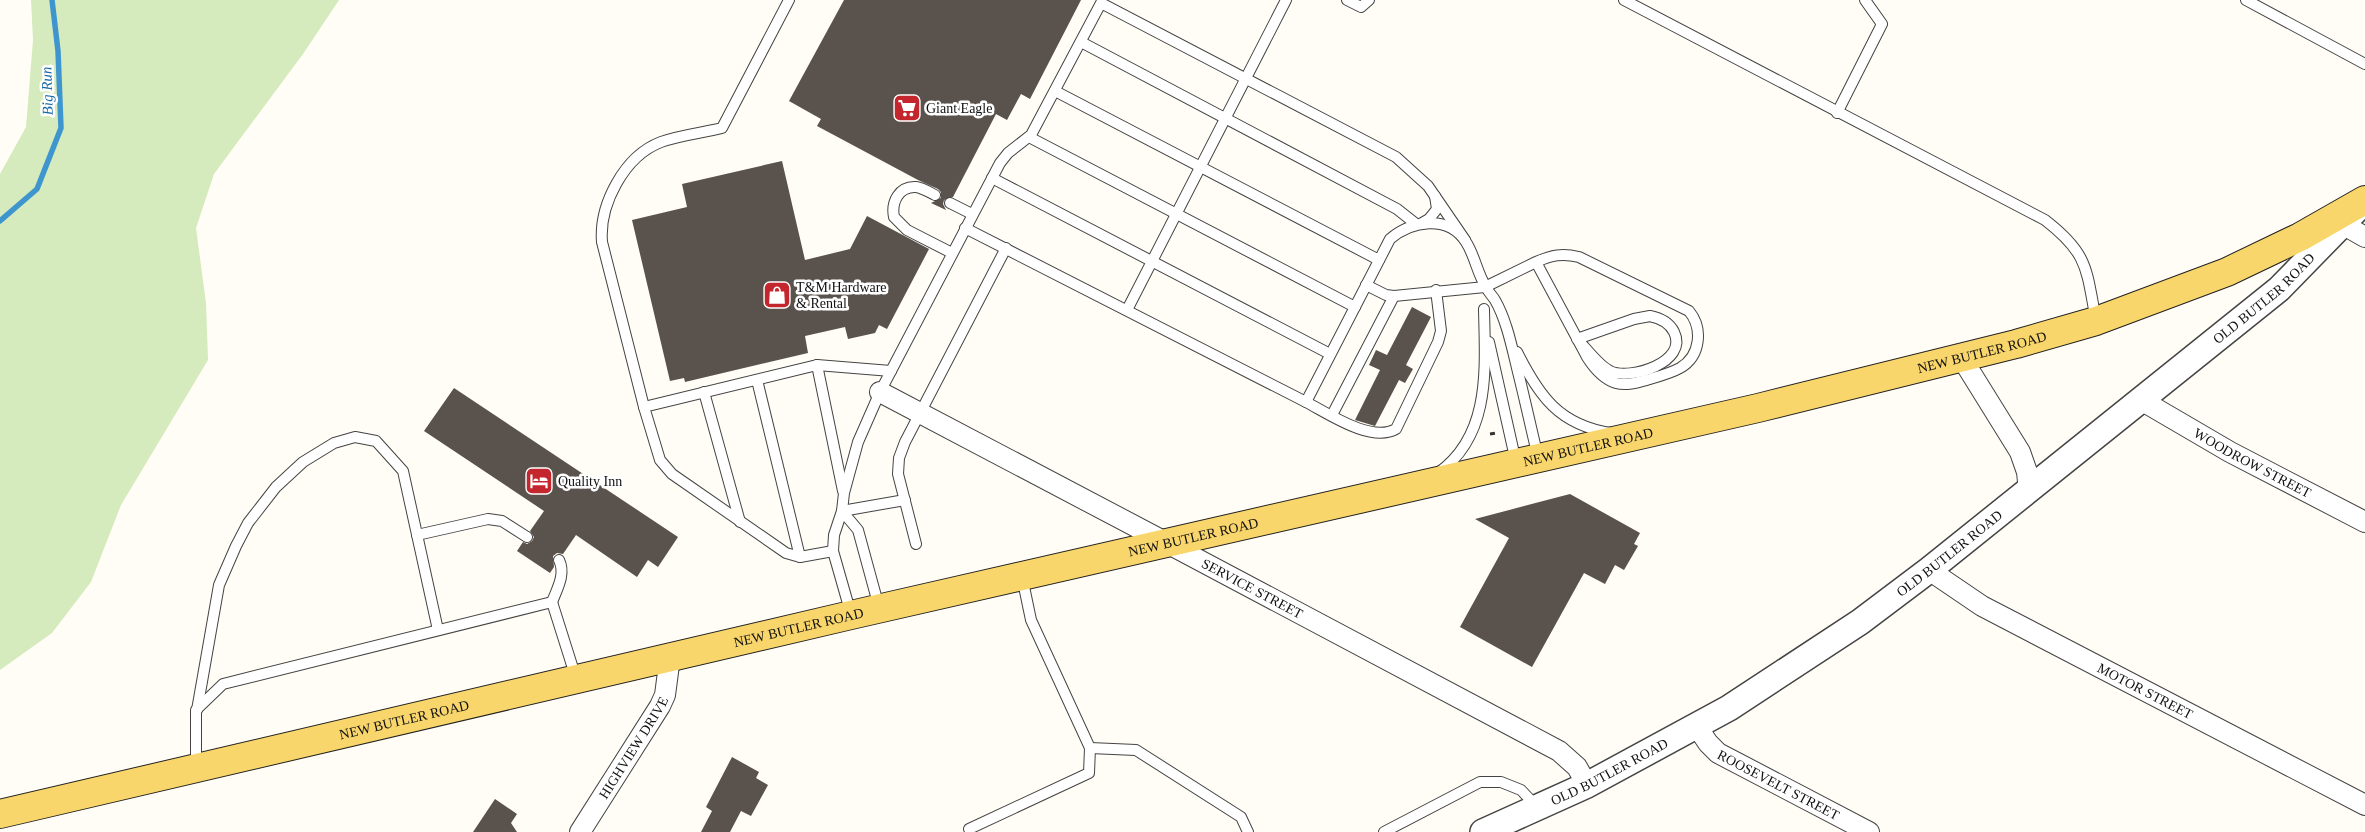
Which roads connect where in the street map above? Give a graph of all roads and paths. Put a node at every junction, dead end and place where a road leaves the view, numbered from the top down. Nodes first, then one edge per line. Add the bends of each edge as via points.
1 (789, 0) edge
2 (1286, 0) edge
3 (1347, 0) edge
4 (1369, 0) edge
5 (1624, 0) edge
6 (1865, 0) edge
7 (2246, 0) edge
8 (1098, 2) edge
9 (1081, 42) junction
10 (2365, 64) edge
11 (1245, 78) junction
12 (1055, 91) junction
13 (1837, 113) junction
14 (1225, 119) junction
15 (1029, 137) junction
16 (1200, 167) junction
17 (992, 178) junction
18 (934, 195) dead end
19 (1435, 195) junction
20 (2365, 201) edge
21 (950, 203) dead end
22 (972, 214) junction
23 (1176, 214) junction
24 (1419, 223) junction
25 (2344, 225) junction
26 (966, 228) junction
27 (2365, 237) edge
28 (1465, 240) junction
29 (1006, 248) junction
30 (952, 253) junction
31 (1379, 260) junction
32 (1152, 262) junction
33 (1536, 262) junction
34 (1366, 285) junction
35 (1485, 287) junction
36 (1436, 290) junction
37 (1394, 296) junction
38 (1355, 307) junction
39 (1484, 309) junction
40 (1127, 310) junction
41 (2096, 321) junction
42 (1505, 326) junction
43 (1577, 339) junction
44 (1330, 354) junction
45 (1961, 357) junction
46 (817, 365) junction
47 (891, 371) junction
48 (757, 380) junction
49 (704, 392) junction
50 (880, 392) junction
51 (2141, 400) junction
52 (1306, 402) junction
53 (644, 407) junction
54 (920, 413) junction
55 (1332, 415) junction
56 (1652, 432) junction
57 (1527, 461) junction
58 (1405, 488) junction
59 (2028, 491) junction
60 (844, 493) junction
61 (905, 500) junction
62 (842, 511) junction
63 (740, 522) junction
64 (2365, 522) edge
65 (418, 535) junction
66 (527, 537) dead end
67 (1167, 542) junction
68 (916, 544) dead end
69 (833, 551) junction
70 (800, 557) junction
71 (559, 560) dead end
72 (1930, 570) junction
73 (1022, 576) junction
74 (552, 602) junction
75 (880, 609) junction
76 (851, 615) junction
77 (438, 630) junction
78 (670, 658) junction
79 (576, 679) junction
80 (197, 710) junction
81 (1696, 725) junction
82 (1090, 748) junction
83 (196, 768) junction
84 (1587, 785) junction
85 (2365, 805) edge
86 (1537, 808) junction
87 (0, 814) edge
88 (969, 829) dead end
89 (580, 832) edge
90 (1248, 832) edge
91 (1384, 832) edge
92 (1483, 832) edge
93 (1869, 832) edge

1 - 53 lane via 722,128 662,142 643,152 620,178 604,214 602,242
2 - 11 lane
3 - 4 lane via 1361,7
5 - 13 lane
6 - 13 lane via 1882,24
7 - 10 lane
8 - 9 lane
8 - 11 lane
9 - 12 lane
9 - 14 lane
11 - 14 lane
11 - 19 lane via 1396,157
12 - 15 lane
12 - 16 lane
13 - 41 lane via 2045,220 2063,234 2077,248 2086,266
14 - 16 lane
14 - 24 lane
15 - 17 lane via 1008,153
15 - 23 lane
16 - 23 lane
16 - 31 lane
17 - 22 lane
17 - 32 lane
18 - 30 lane via 916,188 899,192 895,199 894,217 907,230
19 - 24 lane via 1437,209 1429,219
19 - 28 lane
20 - 25 street, OLD BUTLER ROAD
20 - 41 main road, NEW BUTLER ROAD via 2227,272
21 - 22 lane
22 - 26 lane
23 - 32 lane
23 - 38 lane
24 - 28 lane via 1442,224
24 - 31 lane via 1400,230 1390,239
25 - 27 street
25 - 51 street, OLD BUTLER ROAD via 2279,289
26 - 29 lane
26 - 30 lane
28 - 35 lane
29 - 40 lane
29 - 54 lane
30 - 47 lane
31 - 34 lane
32 - 40 lane
32 - 44 lane
33 - 35 lane
33 - 43 lane
33 - 43 lane via 1554,254 1579,257 1689,311 1696,319 1698,330 1695,352 1680,368 1637,383 1622,384 1595,370
34 - 37 lane
34 - 38 lane
35 - 36 lane
35 - 39 lane
35 - 42 lane via 1494,299
36 - 37 lane
36 - 55 lane via 1441,331 1438,342 1396,429 1389,433 1374,432
37 - 55 lane
38 - 44 lane
39 - 57 lane via 1487,334
39 - 58 lane via 1485,372 1481,406 1472,432 1459,454 1446,466 1431,477
40 - 52 lane
41 - 45 main road, NEW BUTLER ROAD
42 - 56 lane via 1528,372 1558,412 1591,429 1626,434
42 - 57 lane
43 - 43 lane via 1609,371 1619,374 1663,363 1677,348 1677,340 1667,323 1650,316
44 - 52 lane
45 - 56 main road, NEW BUTLER ROAD
45 - 59 street via 2020,452 2027,472
46 - 47 lane
46 - 48 lane
46 - 60 lane
47 - 50 lane
48 - 49 lane
48 - 70 lane
49 - 53 lane
49 - 63 lane
50 - 54 street, SERVICE STREET
50 - 60 lane via 858,442
51 - 59 street, OLD BUTLER ROAD
51 - 64 street, WOODROW STREET via 2230,452
52 - 55 lane
53 - 63 lane via 660,460 672,474
54 - 61 lane via 899,458 898,474
54 - 67 street, SERVICE STREET
56 - 57 main road, NEW BUTLER ROAD
57 - 58 main road, NEW BUTLER ROAD
58 - 67 main road, NEW BUTLER ROAD
59 - 72 street, OLD BUTLER ROAD
60 - 62 lane
61 - 62 lane
61 - 68 lane
62 - 69 lane via 834,535
62 - 75 lane via 858,530
63 - 70 lane via 786,553
65 - 66 lane via 488,519 502,522
65 - 77 lane
65 - 80 lane via 403,471 376,441 355,437 334,443 303,462 276,487 248,523 218,585
67 - 73 main road, NEW BUTLER ROAD
67 - 84 street, SERVICE STREET via 1559,751 1577,767
69 - 70 lane
69 - 76 lane
71 - 74 lane via 561,580
72 - 81 street, OLD BUTLER ROAD via 1796,666
72 - 85 street, MOTOR STREET via 1982,606
73 - 75 main road, NEW BUTLER ROAD
73 - 82 lane via 1031,620
74 - 77 lane
74 - 79 lane
75 - 76 main road, NEW BUTLER ROAD
76 - 78 main road, NEW BUTLER ROAD
77 - 80 lane via 223,684
78 - 79 main road, NEW BUTLER ROAD
78 - 89 street, HIGHVIEW DRIVE via 665,695 660,706
79 - 83 main road, NEW BUTLER ROAD
80 - 83 lane
81 - 84 street, OLD BUTLER ROAD
81 - 93 street, ROOSEVELT STREET via 1718,753
82 - 88 lane via 1089,773
82 - 90 lane via 1136,750 1241,817
83 - 87 main road, NEW BUTLER ROAD
84 - 86 street, OLD BUTLER ROAD
86 - 91 lane via 1521,790 1502,782 1480,782
86 - 92 street, OLD BUTLER ROAD

